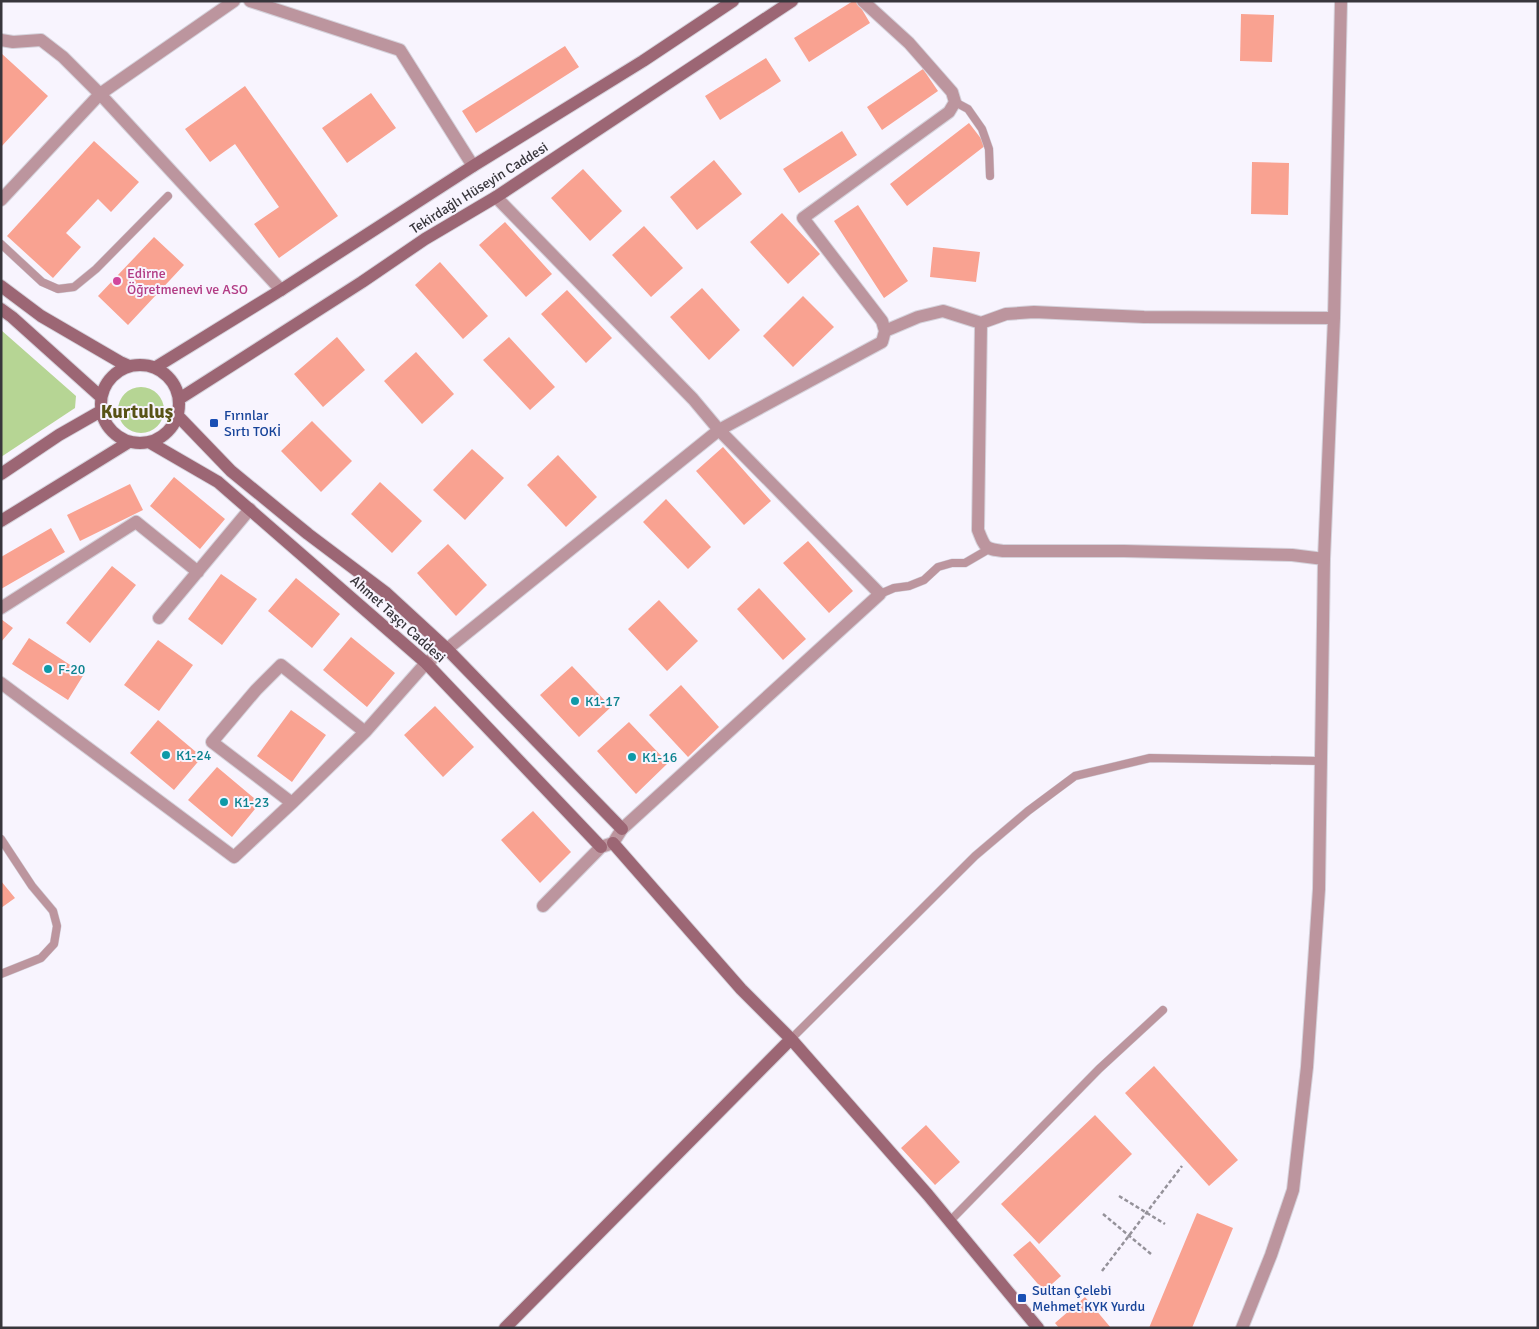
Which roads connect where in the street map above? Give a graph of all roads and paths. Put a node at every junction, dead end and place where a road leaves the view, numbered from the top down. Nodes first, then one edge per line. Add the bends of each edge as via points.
1 (234, 1) edge
2 (250, 1) edge
3 (733, 1) edge
4 (792, 1) edge
5 (863, 1) edge
6 (1341, 1) edge
7 (1, 40) edge
8 (100, 94) junction
9 (955, 102) junction
10 (473, 166) junction
11 (990, 176) dead end
12 (168, 196) dead end
13 (496, 197) junction
14 (1, 200) edge
15 (1, 244) edge
16 (1, 286) edge
17 (281, 290) junction
18 (1, 309) edge
19 (1334, 318) junction
20 (981, 323) junction
21 (885, 331) junction
22 (129, 366) junction
23 (156, 367) junction
24 (101, 396) junction
25 (179, 399) junction
26 (101, 411) junction
27 (178, 416) junction
28 (719, 430) junction
29 (128, 442) junction
30 (149, 442) junction
31 (1, 474) edge
32 (250, 509) junction
33 (1, 521) edge
34 (989, 549) junction
35 (1324, 559) junction
36 (198, 572) junction
37 (880, 594) junction
38 (1, 608) edge
39 (159, 618) dead end
40 (447, 649) junction
41 (426, 663) junction
42 (1, 683) edge
43 (365, 732) junction
44 (1320, 761) junction
45 (292, 803) junction
46 (622, 829) junction
47 (1, 839) edge
48 (607, 845) junction
49 (543, 906) dead end
50 (1, 974) edge
51 (1163, 1010) dead end
52 (791, 1039) junction
53 (1182, 1166) dead end
54 (1119, 1196) dead end
55 (1146, 1213) junction
56 (1103, 1214) dead end
57 (950, 1221) junction
58 (1165, 1224) dead end
59 (1129, 1236) junction
60 (1151, 1254) dead end
61 (1102, 1271) dead end
62 (505, 1328) edge
63 (1038, 1328) edge
64 (1242, 1328) edge

1 - 8 street
2 - 10 street via 400,50
3 - 10 main road
4 - 13 main road, Tekirdağlı Hüseyin Caddesi
5 - 9 street via 909,44 952,92
6 - 19 street
7 - 8 street via 41,40
8 - 14 street
8 - 17 street
9 - 11 lane via 968,109 982,129 988,149
9 - 21 street via 949,112 803,218 882,321
10 - 17 main road
12 - 15 lane via 74,287 58,289 42,282
13 - 25 main road, Tekirdağlı Hüseyin Caddesi via 425,239
13 - 28 street via 693,399
16 - 22 main road via 41,316
17 - 23 main road
18 - 24 main road
19 - 20 street via 1144,317 1034,312 1006,314
19 - 35 street
20 - 21 street via 943,311
20 - 34 street via 978,530
21 - 28 street via 882,342
22 - 23 main road
22 - 24 main road via 111,377
23 - 25 main road via 172,380
24 - 26 main road
25 - 27 main road
26 - 29 main road via 110,430
26 - 31 main road
27 - 30 main road via 162,437
27 - 40 main road, Ahmet Taşçı Caddesi via 231,471 385,592
28 - 37 street
28 - 40 street
29 - 30 main road
29 - 33 main road
30 - 32 main road, Ahmet Taşçı Caddesi via 218,482
32 - 36 street
32 - 41 main road, Ahmet Taşçı Caddesi
34 - 35 street via 1292,555
34 - 37 lane via 965,563 938,567 924,580
35 - 44 street
36 - 38 street via 136,522
36 - 39 street
37 - 46 street
40 - 41 street
40 - 46 main road, Ahmet Taşçı Caddesi
41 - 43 street
41 - 48 main road, Ahmet Taşçı Caddesi
42 - 45 street via 234,857
43 - 45 street
43 - 45 street via 281,665 212,742
44 - 52 lane via 1150,758 1076,776 975,856
44 - 64 street via 1318,909 1293,1190
46 - 48 street
47 - 50 lane via 53,911 57,926 54,944 40,958
48 - 49 street
48 - 52 main road, Ahmet Taşçı Caddesi
51 - 57 lane via 1099,1069
52 - 57 main road, Ahmet Taşçı Caddesi
52 - 62 main road
53 - 55 path
54 - 55 path
55 - 58 path
55 - 59 path
56 - 59 path
57 - 63 main road, Ahmet Taşçı Caddesi
59 - 60 path
59 - 61 path

